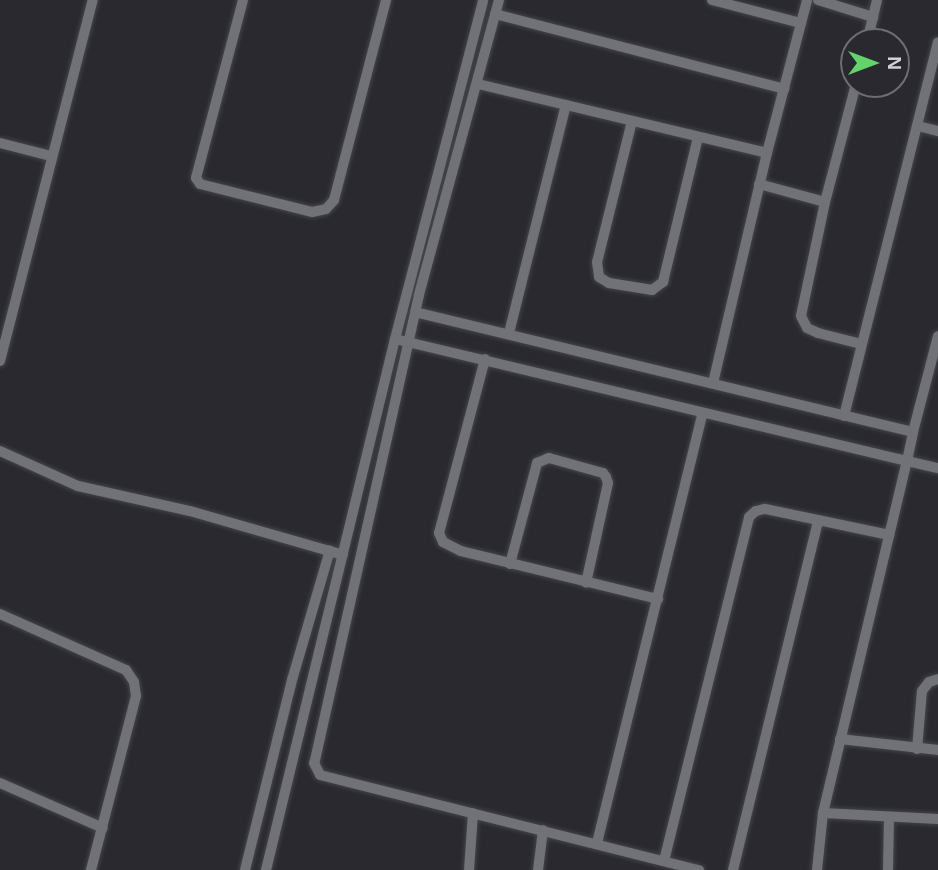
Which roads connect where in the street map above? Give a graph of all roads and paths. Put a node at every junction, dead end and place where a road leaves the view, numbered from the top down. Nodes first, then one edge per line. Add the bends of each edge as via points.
1 (93, 0) edge
2 (243, 0) edge
3 (386, 0) edge
4 (483, 0) edge
5 (499, 0) edge
6 (712, 0) edge
7 (807, 0) edge
8 (818, 0) edge
9 (877, 0) edge
10 (495, 15) junction
11 (873, 17) junction
12 (801, 23) junction
13 (870, 28) edge
14 (938, 43) edge
15 (478, 84) junction
16 (784, 89) junction
17 (852, 98) edge
18 (566, 105) junction
19 (632, 121) junction
20 (918, 125) junction
21 (938, 131) edge
22 (698, 137) junction
23 (0, 143) edge
24 (767, 153) junction
25 (51, 156) junction
26 (760, 184) junction
27 (825, 202) junction
28 (415, 312) junction
29 (509, 333) junction
30 (938, 337) edge
31 (395, 339) junction
32 (409, 341) junction
33 (861, 344) junction
34 (485, 359) junction
35 (0, 361) edge
36 (713, 383) junction
37 (703, 413) junction
38 (844, 416) junction
39 (913, 432) junction
40 (0, 451) edge
41 (907, 461) junction
42 (938, 468) edge
43 (818, 520) junction
44 (889, 535) junction
45 (330, 550) junction
46 (343, 555) junction
47 (510, 564) junction
48 (586, 583) junction
49 (657, 599) junction
50 (0, 614) edge
51 (938, 679) edge
52 (839, 739) junction
53 (917, 749) junction
54 (938, 750) edge
55 (293, 759) junction
56 (314, 763) junction
57 (0, 783) edge
58 (473, 813) junction
59 (823, 813) junction
60 (889, 819) junction
61 (938, 819) edge
62 (103, 828) junction
63 (542, 830) junction
64 (597, 843) junction
65 (664, 860) junction
66 (91, 870) edge
67 (245, 870) edge
68 (266, 870) edge
69 (469, 870) edge
70 (538, 870) edge
71 (698, 870) edge
72 (733, 870) edge
73 (817, 870) edge
74 (888, 870) edge

1 - 25 street
2 - 3 street via 196,178 200,184 312,212 326,209 334,200
4 - 31 street
5 - 10 street
6 - 12 street
7 - 12 street
8 - 11 street
9 - 11 street
10 - 15 street
10 - 16 street
11 - 13 street
12 - 16 street
14 - 20 street
15 - 18 street
15 - 28 street
16 - 24 street
17 - 27 street
18 - 19 street
18 - 29 street
19 - 22 street
19 - 22 street via 597,262 599,276 609,283 652,290 663,282
20 - 21 street
20 - 33 street
22 - 24 street
23 - 25 street
24 - 26 street
25 - 35 street
26 - 27 street
26 - 36 street
27 - 33 street via 802,320 818,333
28 - 29 street
28 - 32 street
29 - 36 street
30 - 39 street
31 - 32 street
31 - 46 street
32 - 34 street
32 - 56 street
33 - 38 street
34 - 37 street
34 - 47 street via 439,533 450,548
36 - 38 street
37 - 41 street
37 - 49 street
38 - 39 street
39 - 41 street
40 - 45 street via 78,486
41 - 42 street
41 - 44 street
43 - 44 street
43 - 65 street via 765,509 749,517
43 - 72 street
44 - 52 street
45 - 46 street
45 - 67 street
46 - 55 street
47 - 48 street
47 - 48 street via 537,463 549,458 603,473 608,483
48 - 49 street
49 - 64 street
50 - 62 street via 126,670 134,682 136,696
51 - 53 street via 922,691
52 - 53 street
52 - 59 street
53 - 54 street
55 - 56 street
55 - 68 street
56 - 58 street via 320,775
57 - 62 street
58 - 63 street
58 - 69 street
59 - 60 street
59 - 73 street
60 - 61 street
60 - 74 street
62 - 66 street
63 - 64 street
63 - 70 street
64 - 65 street
65 - 71 street

